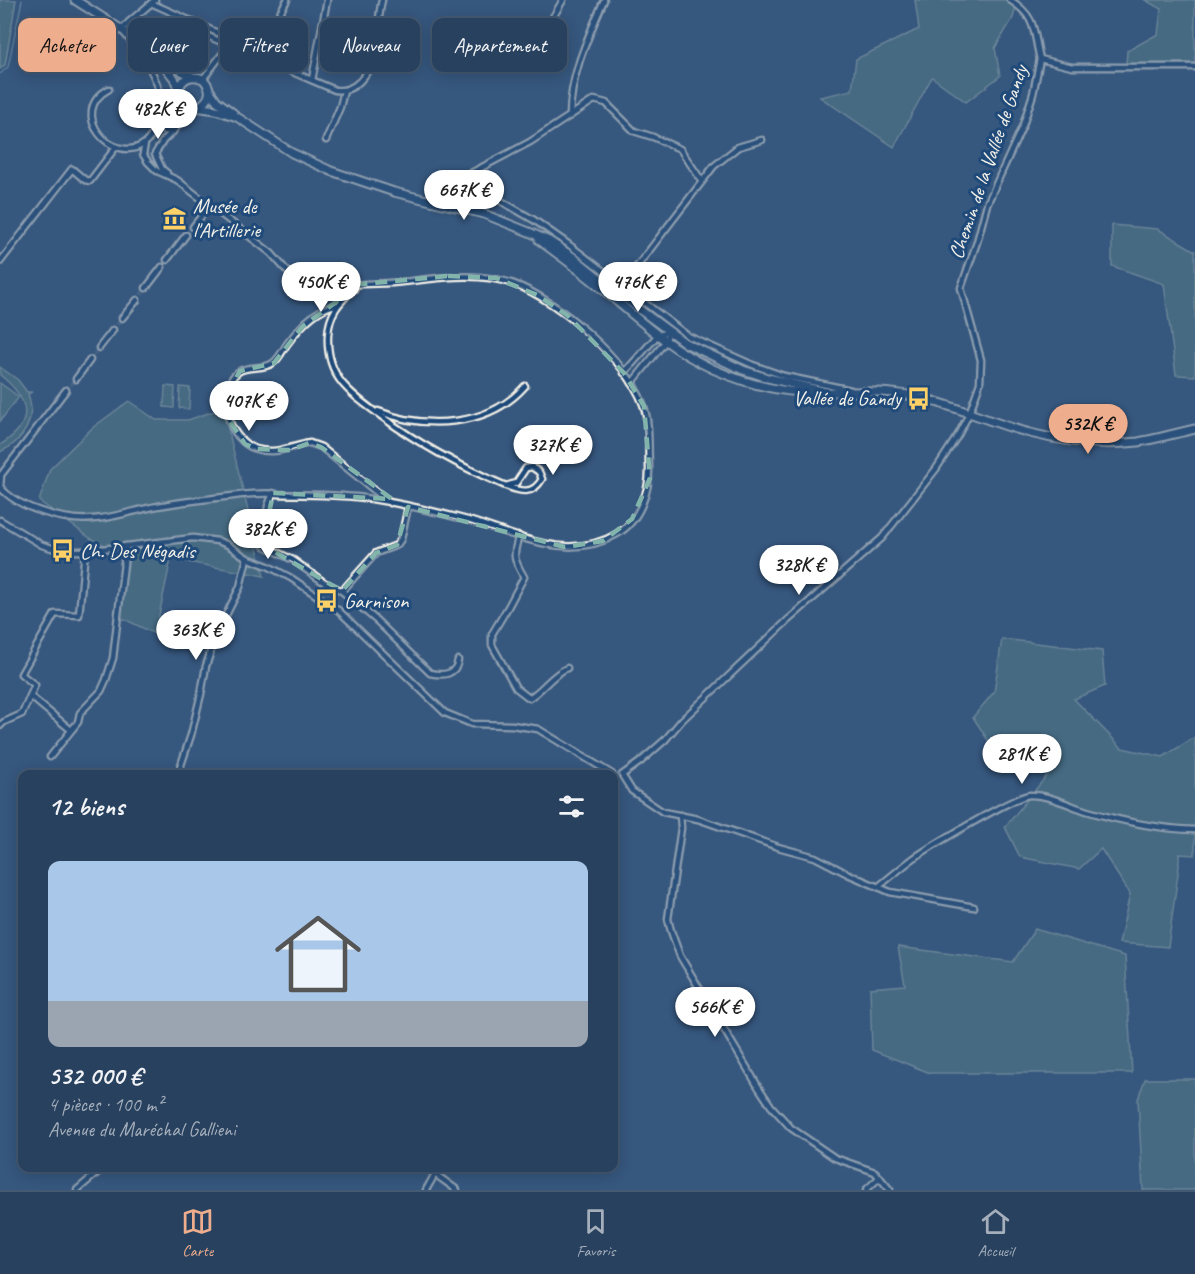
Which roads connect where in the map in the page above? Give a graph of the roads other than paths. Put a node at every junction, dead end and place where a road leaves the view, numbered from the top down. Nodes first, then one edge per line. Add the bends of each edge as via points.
1 (75, 0) edge
2 (287, 0) edge
3 (327, 0) edge
4 (382, 0) edge
5 (562, 0) edge
6 (604, 0) edge
7 (1010, 0) edge
8 (1024, 0) edge
9 (153, 2) edge
10 (1023, 9) junction
11 (552, 18) edge
12 (122, 30) junction
13 (128, 34) edge
14 (220, 57) edge
15 (1040, 59) junction
16 (1195, 67) edge
17 (170, 72) edge
18 (185, 72) edge
19 (293, 72) edge
20 (191, 76) junction
21 (203, 79) junction
22 (312, 80) junction
23 (109, 88) dead end
24 (178, 88) junction
25 (210, 91) junction
26 (344, 91) junction
27 (180, 100) junction
28 (188, 106) junction
29 (198, 107) junction
30 (570, 116) junction
31 (237, 117) junction
32 (161, 120) junction
33 (173, 132) junction
34 (326, 140) dead end
35 (762, 141) dead end
36 (145, 144) junction
37 (116, 147) junction
38 (177, 180) junction
39 (702, 181) junction
40 (448, 191) junction
41 (427, 199) junction
42 (209, 206) junction
43 (193, 227) dead end
44 (529, 232) junction
45 (186, 236) dead end
46 (167, 260) dead end
47 (0, 262) edge
48 (162, 267) dead end
49 (352, 285) junction
50 (622, 286) junction
51 (146, 288) tunnel mouth
52 (137, 300) tunnel mouth
53 (337, 306) junction
54 (122, 318) tunnel mouth
55 (113, 330) tunnel mouth
56 (669, 332) junction
57 (657, 336) junction
58 (665, 342) junction
59 (99, 348) tunnel mouth
60 (90, 360) tunnel mouth
61 (624, 373) junction
62 (75, 379) tunnel mouth
63 (632, 383) junction
64 (525, 386) dead end
65 (66, 390) tunnel mouth
66 (826, 392) junction
67 (862, 392) junction
68 (370, 408) junction
69 (969, 414) junction
70 (1195, 429) edge
71 (506, 486) junction
72 (0, 487) edge
73 (273, 494) junction
74 (390, 502) junction
75 (408, 507) junction
76 (0, 520) edge
77 (519, 536) junction
78 (126, 546) junction
79 (85, 551) junction
80 (247, 558) junction
81 (342, 591) junction
82 (458, 660) dead end
83 (567, 668) dead end
84 (30, 696) junction
85 (0, 726) edge
86 (71, 730) junction
87 (50, 757) dead end
88 (179, 770) edge
89 (606, 770) edge
90 (618, 775) edge
91 (622, 775) junction
92 (680, 815) junction
93 (1195, 830) edge
94 (878, 887) junction
95 (974, 907) dead end
96 (98, 1172) edge
97 (433, 1172) edge
98 (435, 1174) junction
99 (880, 1178) junction
100 (76, 1190) edge
101 (426, 1190) edge
102 (457, 1190) edge
103 (866, 1190) edge
104 (890, 1190) edge

1 - 12 street
2 - 9 street via 261,46 256,48
3 - 22 street
4 - 26 street via 374,62 357,84
5 - 11 street
6 - 30 street via 573,79
7 - 10 street
8 - 10 street
9 - 12 street
10 - 15 street via 1032,21
12 - 13 street
12 - 32 street via 161,90
14 - 21 street
15 - 16 street via 1072,67
15 - 69 street, Chemin de la Vallée de Gandy via 1023,124 987,204 962,288 981,360 980,383
17 - 24 street
18 - 20 street
19 - 22 street
20 - 21 street
20 - 24 street
21 - 25 street
22 - 26 street
23 - 37 street via 93,101 91,112 95,129
24 - 27 street
25 - 29 street via 207,101
25 - 31 street
26 - 34 street
27 - 28 street
27 - 32 street
28 - 29 street
28 - 33 street
29 - 31 street
30 - 39 street via 594,99 606,103 634,131 680,149
30 - 40 street via 456,182
31 - 41 street via 292,153 331,171
32 - 33 street via 164,131
32 - 36 street
33 - 38 street via 155,154 162,169
35 - 39 street via 738,147
36 - 37 street via 127,150
36 - 38 street via 143,154 148,162
37 - 47 street via 90,181 72,169
38 - 42 street
39 - 50 street
40 - 41 street
40 - 50 street via 466,191 501,201 560,238
41 - 44 street via 484,214
42 - 43 street
42 - 49 street via 271,253 295,280
44 - 56 street via 573,257
44 - 57 street
45 - 46 street
48 - 51 street
49 - 53 street via 354,289
49 - 61 street via 448,276 496,278 516,284 537,294 583,328
50 - 67 street via 688,336 725,353 784,376
52 - 54 street
53 - 68 street via 328,329 329,356 342,382
53 - 74 street via 326,308 303,327 274,363 240,371 233,378 225,406 245,444 268,451 290,450 310,443 321,447
55 - 59 street
56 - 57 street
56 - 58 street
56 - 66 street via 714,358 768,378
57 - 58 street
57 - 61 street
58 - 63 street
58 - 66 street via 743,380 771,388
60 - 62 street
61 - 63 street
63 - 77 street via 644,406 650,478 644,501 632,519 621,532 585,546 565,547
64 - 68 street via 502,407 461,421 407,420
65 - 72 street via 1,475
66 - 67 street
67 - 69 street via 915,396
68 - 71 street via 429,449
69 - 70 street via 1048,437 1100,443 1138,442
69 - 91 street, Chemin de la Vallée de Gandy via 936,469 882,538 787,621 665,740
71 - 71 street via 530,492 542,479 532,467 526,468 516,483
72 - 73 street via 7,495 55,516 92,520 176,503
73 - 74 street
73 - 81 street via 263,545
74 - 75 street
75 - 77 street
75 - 81 street via 397,545 376,553
76 - 79 street via 42,545 70,552
77 - 83 street via 514,561 524,577 492,634 492,645 516,688 529,698
78 - 79 street
78 - 80 street via 205,538 228,545
78 - 86 street via 113,658 101,691 80,713
79 - 84 street via 80,615 56,614 21,674 36,685
80 - 88 street via 240,587 216,635 206,666
80 - 89 street via 291,578 332,605 445,713 472,724 512,724 538,729
81 - 82 street via 430,673 450,674
84 - 85 street via 22,714
84 - 86 street
86 - 87 street
90 - 91 street
91 - 92 street via 638,796 663,812
92 - 94 street via 815,857
92 - 99 street via 668,919 680,956 771,1106 791,1128 834,1158 875,1172
93 - 94 street via 1140,823 1049,797 1027,795 915,858
94 - 95 street
96 - 100 street
97 - 98 street
98 - 101 street
98 - 102 street
99 - 103 street
99 - 104 street

